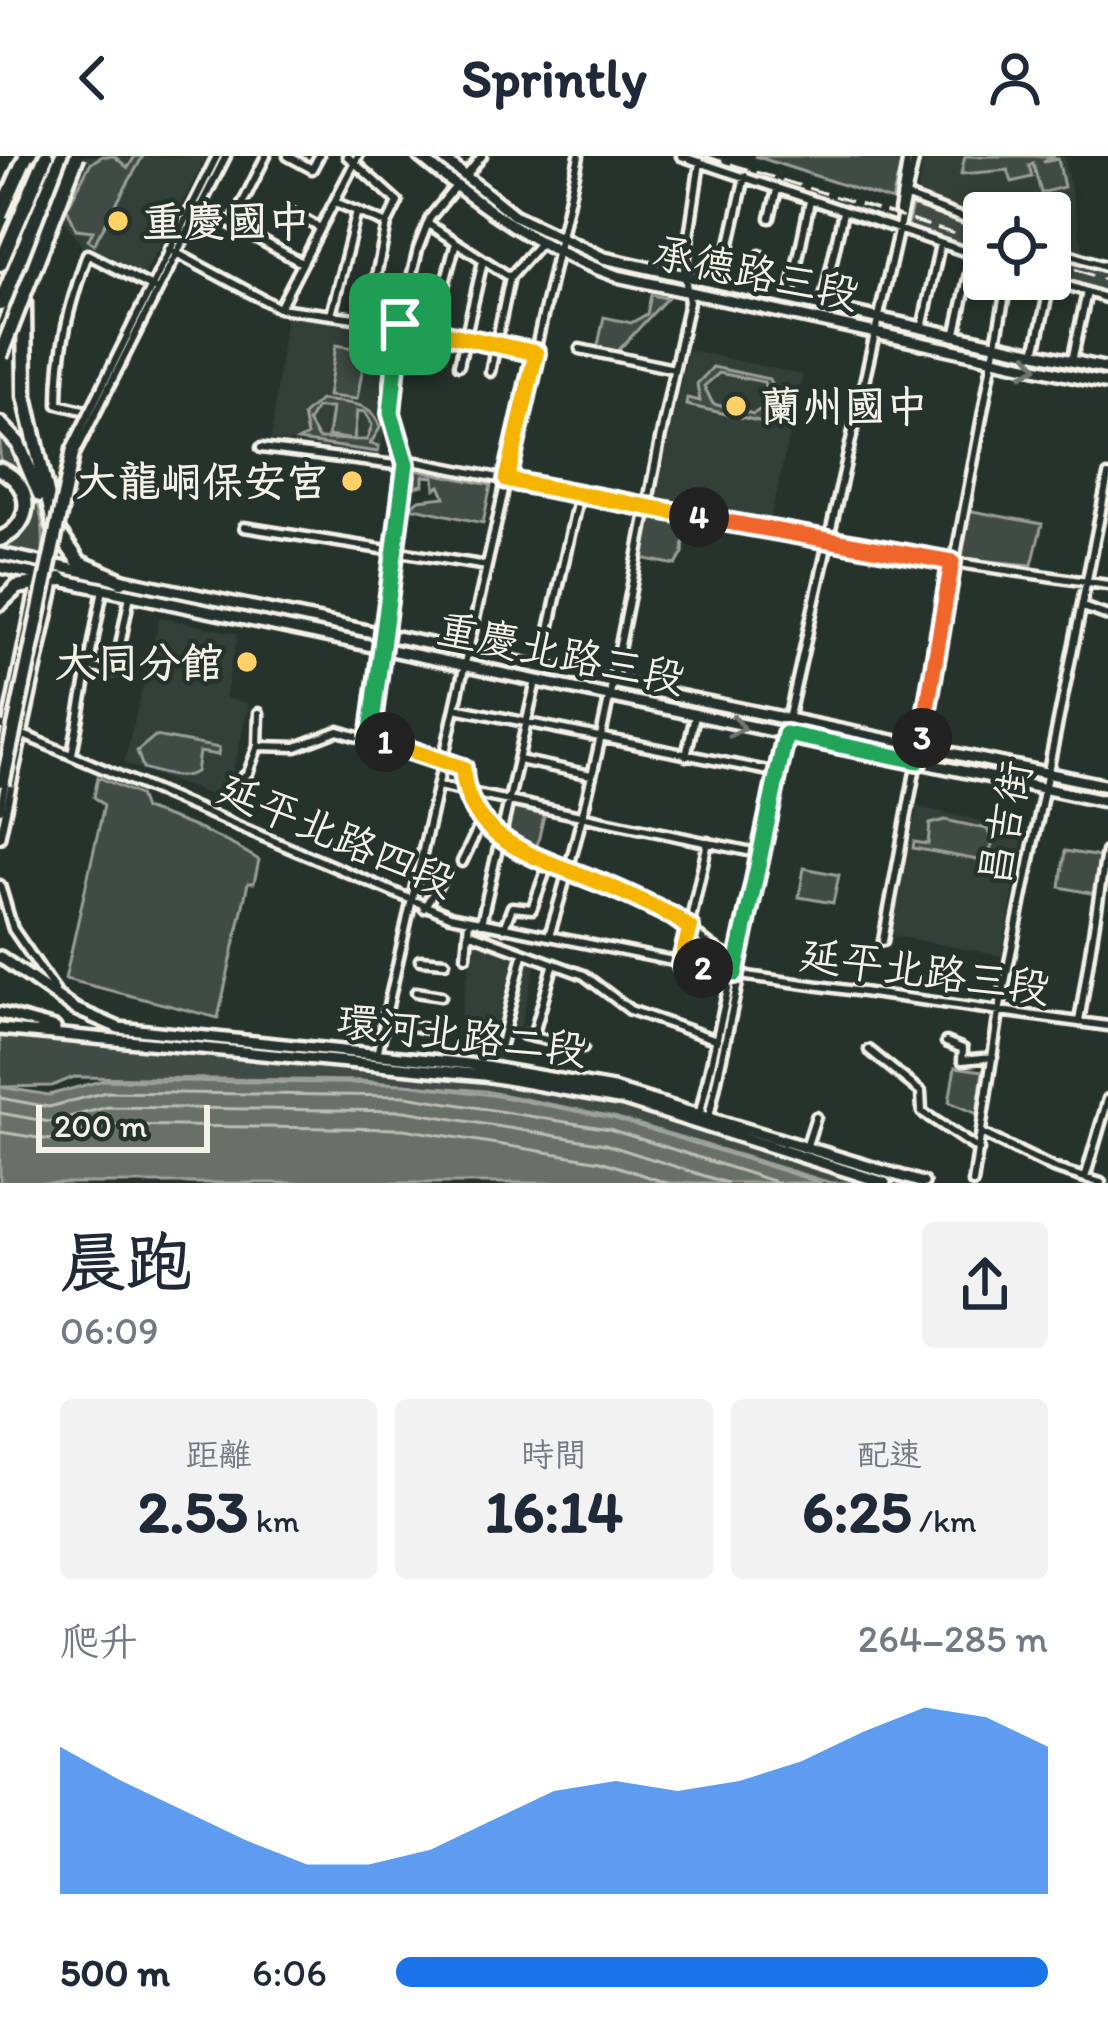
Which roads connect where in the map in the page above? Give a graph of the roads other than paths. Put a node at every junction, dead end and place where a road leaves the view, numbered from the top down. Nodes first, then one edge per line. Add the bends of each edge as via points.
1 (29, 156) edge
2 (46, 156) edge
3 (62, 156) edge
4 (75, 156) edge
5 (217, 156) edge
6 (226, 156) edge
7 (266, 156) edge
8 (288, 156) edge
9 (319, 156) edge
10 (419, 156) edge
11 (440, 156) edge
12 (482, 156) edge
13 (580, 156) edge
14 (681, 156) edge
15 (911, 156) edge
16 (354, 157) edge
17 (700, 162) junction
18 (745, 176) junction
19 (465, 177) junction
20 (456, 187) junction
21 (776, 190) junction
22 (911, 197) junction
23 (0, 199) edge
24 (810, 201) junction
25 (335, 202) junction
26 (200, 207) junction
27 (357, 211) junction
28 (289, 212) dead end
29 (843, 212) junction
30 (0, 215) edge
31 (770, 218) dead end
32 (963, 218) edge
33 (899, 220) junction
34 (232, 224) junction
35 (387, 224) junction
36 (428, 224) junction
37 (320, 228) junction
38 (897, 230) junction
39 (561, 241) junction
40 (539, 244) junction
41 (940, 244) junction
42 (456, 246) junction
43 (169, 249) junction
44 (963, 252) edge
45 (33, 253) junction
46 (558, 253) junction
47 (178, 254) junction
48 (760, 255) dead end
49 (1071, 255) edge
50 (483, 261) junction
51 (302, 262) junction
52 (0, 263) edge
53 (1108, 267) edge
54 (511, 277) junction
55 (686, 279) junction
56 (720, 286) junction
57 (1071, 287) edge
58 (154, 288) junction
59 (688, 292) junction
60 (1087, 292) junction
61 (752, 294) junction
62 (1108, 299) edge
63 (964, 300) edge
64 (1004, 300) edge
65 (1045, 300) edge
66 (789, 301) junction
67 (0, 304) edge
68 (279, 308) junction
69 (822, 308) junction
70 (331, 315) junction
71 (367, 320) junction
72 (878, 320) junction
73 (400, 324) junction
74 (432, 329) junction
75 (922, 329) junction
76 (875, 333) junction
77 (0, 334) edge
78 (956, 337) junction
79 (465, 338) junction
80 (495, 345) junction
81 (994, 345) junction
82 (580, 349) dead end
83 (536, 353) junction
84 (1035, 353) junction
85 (0, 356) edge
86 (993, 358) junction
87 (1072, 361) junction
88 (459, 365) dead end
89 (674, 369) junction
90 (1108, 369) edge
91 (490, 372) dead end
92 (1108, 383) edge
93 (83, 410) dead end
94 (0, 424) edge
95 (261, 448) dead end
96 (406, 464) junction
97 (0, 470) edge
98 (1108, 476) edge
99 (507, 480) junction
100 (579, 494) junction
101 (645, 506) junction
102 (244, 527) dead end
103 (55, 528) junction
104 (0, 539) edge
105 (828, 544) junction
106 (395, 549) junction
107 (0, 554) edge
108 (952, 562) junction
109 (487, 566) junction
110 (0, 567) edge
111 (64, 580) junction
112 (122, 581) junction
113 (1086, 581) junction
114 (1108, 585) edge
115 (34, 588) dead end
116 (103, 590) junction
117 (130, 595) junction
118 (0, 603) edge
119 (1081, 607) junction
120 (1108, 616) edge
121 (384, 642) junction
122 (466, 660) junction
123 (541, 667) junction
124 (90, 668) junction
125 (536, 681) junction
126 (610, 690) junction
127 (455, 708) junction
128 (259, 713) dead end
129 (695, 716) junction
130 (788, 720) junction
131 (527, 722) junction
132 (3, 726) edge
133 (22, 734) junction
134 (786, 734) junction
135 (370, 738) junction
136 (600, 738) junction
137 (258, 746) junction
138 (71, 754) junction
139 (919, 755) junction
140 (686, 756) junction
141 (0, 758) edge
142 (444, 759) junction
143 (519, 760) junction
144 (778, 773) junction
145 (1045, 774) junction
146 (592, 775) junction
147 (238, 782) dead end
148 (2, 784) edge
149 (438, 786) junction
150 (1108, 786) edge
151 (1042, 788) junction
152 (464, 791) junction
153 (510, 801) junction
154 (1108, 802) edge
155 (0, 810) edge
156 (582, 816) junction
157 (482, 821) junction
158 (0, 838) edge
159 (500, 838) junction
160 (708, 842) junction
161 (1106, 852) edge
162 (762, 854) junction
163 (462, 862) dead end
164 (548, 865) junction
165 (570, 873) junction
166 (444, 875) dead end
167 (0, 885) edge
168 (414, 900) junction
169 (424, 908) junction
170 (469, 921) junction
171 (481, 923) junction
172 (504, 928) junction
173 (690, 928) junction
174 (468, 932) junction
175 (549, 936) junction
176 (883, 941) dead end
177 (523, 955) junction
178 (466, 956) dead end
179 (0, 957) edge
180 (420, 960) dead end
181 (738, 960) junction
182 (445, 962) dead end
183 (681, 964) junction
184 (553, 965) junction
185 (735, 974) junction
186 (416, 992) dead end
187 (441, 996) dead end
188 (75, 1009) junction
189 (999, 1012) junction
190 (0, 1013) edge
191 (1078, 1022) junction
192 (407, 1025) dead end
193 (1108, 1026) edge
194 (0, 1029) edge
195 (437, 1031) dead end
196 (84, 1036) junction
197 (717, 1040) junction
198 (946, 1042) dead end
199 (501, 1044) dead end
200 (583, 1048) dead end
201 (869, 1050) dead end
202 (993, 1057) junction
203 (376, 1060) junction
204 (1108, 1099) edge
205 (816, 1117) dead end
206 (702, 1122) junction
207 (983, 1134) junction
208 (805, 1150) junction
209 (979, 1150) junction
210 (1085, 1178) junction
211 (885, 1183) edge
212 (922, 1183) edge
213 (974, 1183) edge
214 (1101, 1183) edge

1 - 23 street
1 - 30 highway, bridge
2 - 52 highway
3 - 67 highway
4 - 45 highway, bridge
4 - 85 highway, bridge
5 - 43 street
6 - 26 street
7 - 34 street
8 - 9 street via 312,169
10 - 20 main road, 承德路三段
11 - 19 main road, 承德路三段
12 - 19 street
13 - 39 street
14 - 17 street
15 - 22 street
15 - 33 street
16 - 25 street
16 - 35 street via 398,202
17 - 18 street
17 - 55 street
18 - 21 street
18 - 56 street
19 - 39 main road, 承德路三段
20 - 36 street
20 - 40 main road, 承德路三段
21 - 24 street
21 - 31 street
22 - 32 street
22 - 33 street
24 - 29 street
24 - 66 street
25 - 27 street
25 - 37 street
26 - 34 street
26 - 47 street
27 - 35 street
27 - 70 street
28 - 37 street
29 - 38 street
29 - 69 street
33 - 38 street
34 - 51 street
35 - 71 street
36 - 42 street
36 - 73 street
37 - 51 street
38 - 41 street
38 - 72 street
39 - 46 street
39 - 55 main road, 承德路三段
40 - 46 main road, 承德路三段
40 - 54 street
41 - 44 street
41 - 75 street
42 - 50 street
42 - 74 street
43 - 47 street
43 - 58 street
45 - 77 highway
45 - 103 highway via 20,327 26,400
46 - 59 main road, 承德路三段
46 - 83 street
47 - 58 street
47 - 68 street
48 - 61 street
49 - 53 street
50 - 54 street
50 - 79 street
51 - 68 street
54 - 80 street
55 - 56 main road, 承德路三段
55 - 59 street
56 - 61 main road, 承德路三段
57 - 60 street
58 - 93 street via 87,254 58,360 58,404
58 - 148 street, bridge via 71,449
59 - 76 main road, 承德路三段
59 - 89 street
60 - 62 street
60 - 87 street
61 - 66 main road, 承德路三段
63 - 78 street
64 - 81 street
65 - 84 street
66 - 69 main road, 承德路三段
68 - 70 street
69 - 72 main road, 承德路三段
70 - 71 street
71 - 73 street
72 - 75 main road, 承德路三段
72 - 76 street
73 - 74 street
73 - 96 street via 391,413
74 - 79 street
75 - 78 main road, 承德路三段
76 - 86 main road, 承德路三段
76 - 105 street
78 - 81 main road, 承德路三段
79 - 80 street
79 - 88 street
80 - 83 street
80 - 91 street
81 - 84 main road, 承德路三段
81 - 86 street
82 - 89 street
83 - 99 street
84 - 87 main road, 承德路三段
86 -> 92 main road, 承德路三段
86 - 108 street
87 - 90 main road, 承德路三段
89 - 101 street
94 - 103 highway via 18,443
95 - 96 street
96 - 99 street
96 - 106 street
97 - 104 highway via 22,487 26,506 19,527
98 - 113 street, 昌吉街
99 - 100 street
99 - 109 street
100 - 101 street
100 - 123 street
101 - 105 street
101 - 126 street
102 - 106 street
103 - 112 highway via 80,563
105 - 108 street
105 - 130 street
106 - 109 street
106 - 121 street
107 - 112 main road, 重慶北路三段
108 - 113 street
108 - 139 street
109 - 122 street
110 - 111 main road, 重慶北路三段
111 - 116 main road, 重慶北路三段
111 - 118 highway via 17,587
111 - 133 street via 52,587
112 - 121 main road, 重慶北路三段
113 - 114 street
113 - 119 street, 昌吉街
115 - 132 street
116 - 117 main road, 重慶北路三段
116 - 124 street
117 - 121 main road, 重慶北路三段
117 - 124 street via 115,671
119 - 120 street
119 - 145 street, 昌吉街
121 - 122 main road, 重慶北路三段
121 - 135 street
122 - 123 main road, 重慶北路三段
122 - 125 main road, 重慶北路三段
122 - 127 street
123 - 126 main road, 重慶北路三段
124 - 138 street
125 - 126 main road, 重慶北路三段
125 - 131 street
126 - 129 main road, 重慶北路三段
126 - 130 main road, 重慶北路三段
126 - 136 street
127 - 131 street
127 - 142 street
128 - 137 street
129 -> 134 main road, 重慶北路三段
129 - 140 street
130 - 134 street
130 - 139 main road, 重慶北路三段
131 - 136 street
131 - 143 street
132 - 133 street, 延平北路四段
132 - 141 street
133 - 138 street, 延平北路四段
133 - 158 street
134 - 139 main road, 重慶北路三段
134 - 144 street
135 - 137 street via 338,731 296,747
135 - 142 street
136 - 140 street
136 - 146 street
137 - 147 street
138 - 168 street, 延平北路四段
139 - 145 main road, 重慶北路三段
139 - 151 main road, 重慶北路三段
139 - 176 street
140 - 144 street
142 - 149 street
142 - 152 street via 463,768
143 - 146 street
143 - 153 street
144 - 162 street
145 - 150 main road, 重慶北路三段
145 - 151 street, 昌吉街
146 - 156 street
148 - 155 street
149 - 152 street
149 - 168 street
151 - 154 main road, 重慶北路三段
151 - 189 street, 昌吉街
152 - 153 street
152 - 157 street
153 - 156 street
153 - 159 street
156 - 160 street
156 - 165 street
157 - 159 street
157 - 163 street
159 - 164 street
159 - 171 street
160 - 162 street
160 - 173 street
161 - 191 street
162 - 181 street
164 - 165 street
164 - 172 street via 532,909 512,907
165 - 173 street
165 - 175 street
166 - 169 street
167 - 188 street via 25,951
168 - 169 street, 延平北路四段
168 - 203 street
169 - 170 street, 延平北路四段
170 - 171 street, 延平北路四段
170 - 174 street
171 - 172 street, 延平北路四段
172 - 175 street, 延平北路四段
173 - 181 street
173 - 183 street
174 - 177 street
174 - 178 street
175 - 183 street, 延平北路四段
177 - 184 street
177 - 199 street
179 - 188 main road, 環河北路二段
180 - 182 street
181 - 185 street
183 - 185 street, 延平北路四段
184 - 197 street via 584,975 630,1010
184 - 200 street via 529,1036
185 - 189 street, 延平北路三段
185 - 197 street
185 - 206 street
186 - 187 street
188 - 203 main road, 環河北路二段 via 170,1036
189 - 191 street, 延平北路三段
189 - 202 street, 昌吉街
190 - 196 main road
191 - 193 street, 延平北路三段
192 - 195 street
194 - 196 main road, 環河北路二段
196 - 203 main road, 環河北路二段
197 - 206 street
198 - 202 street via 963,1049 962,1060
201 - 209 street via 921,1092 922,1112
202 - 207 street, 昌吉街
203 - 206 main road, 環河北路二段 via 495,1067 613,1089
204 - 210 street
205 - 208 street
206 - 208 main road, 環河北路二段
206 - 211 main road, 環河北路二段
207 - 209 street, 昌吉街
207 - 210 street
208 - 212 main road, 環河北路二段
209 - 213 street, 昌吉街
210 - 214 street

